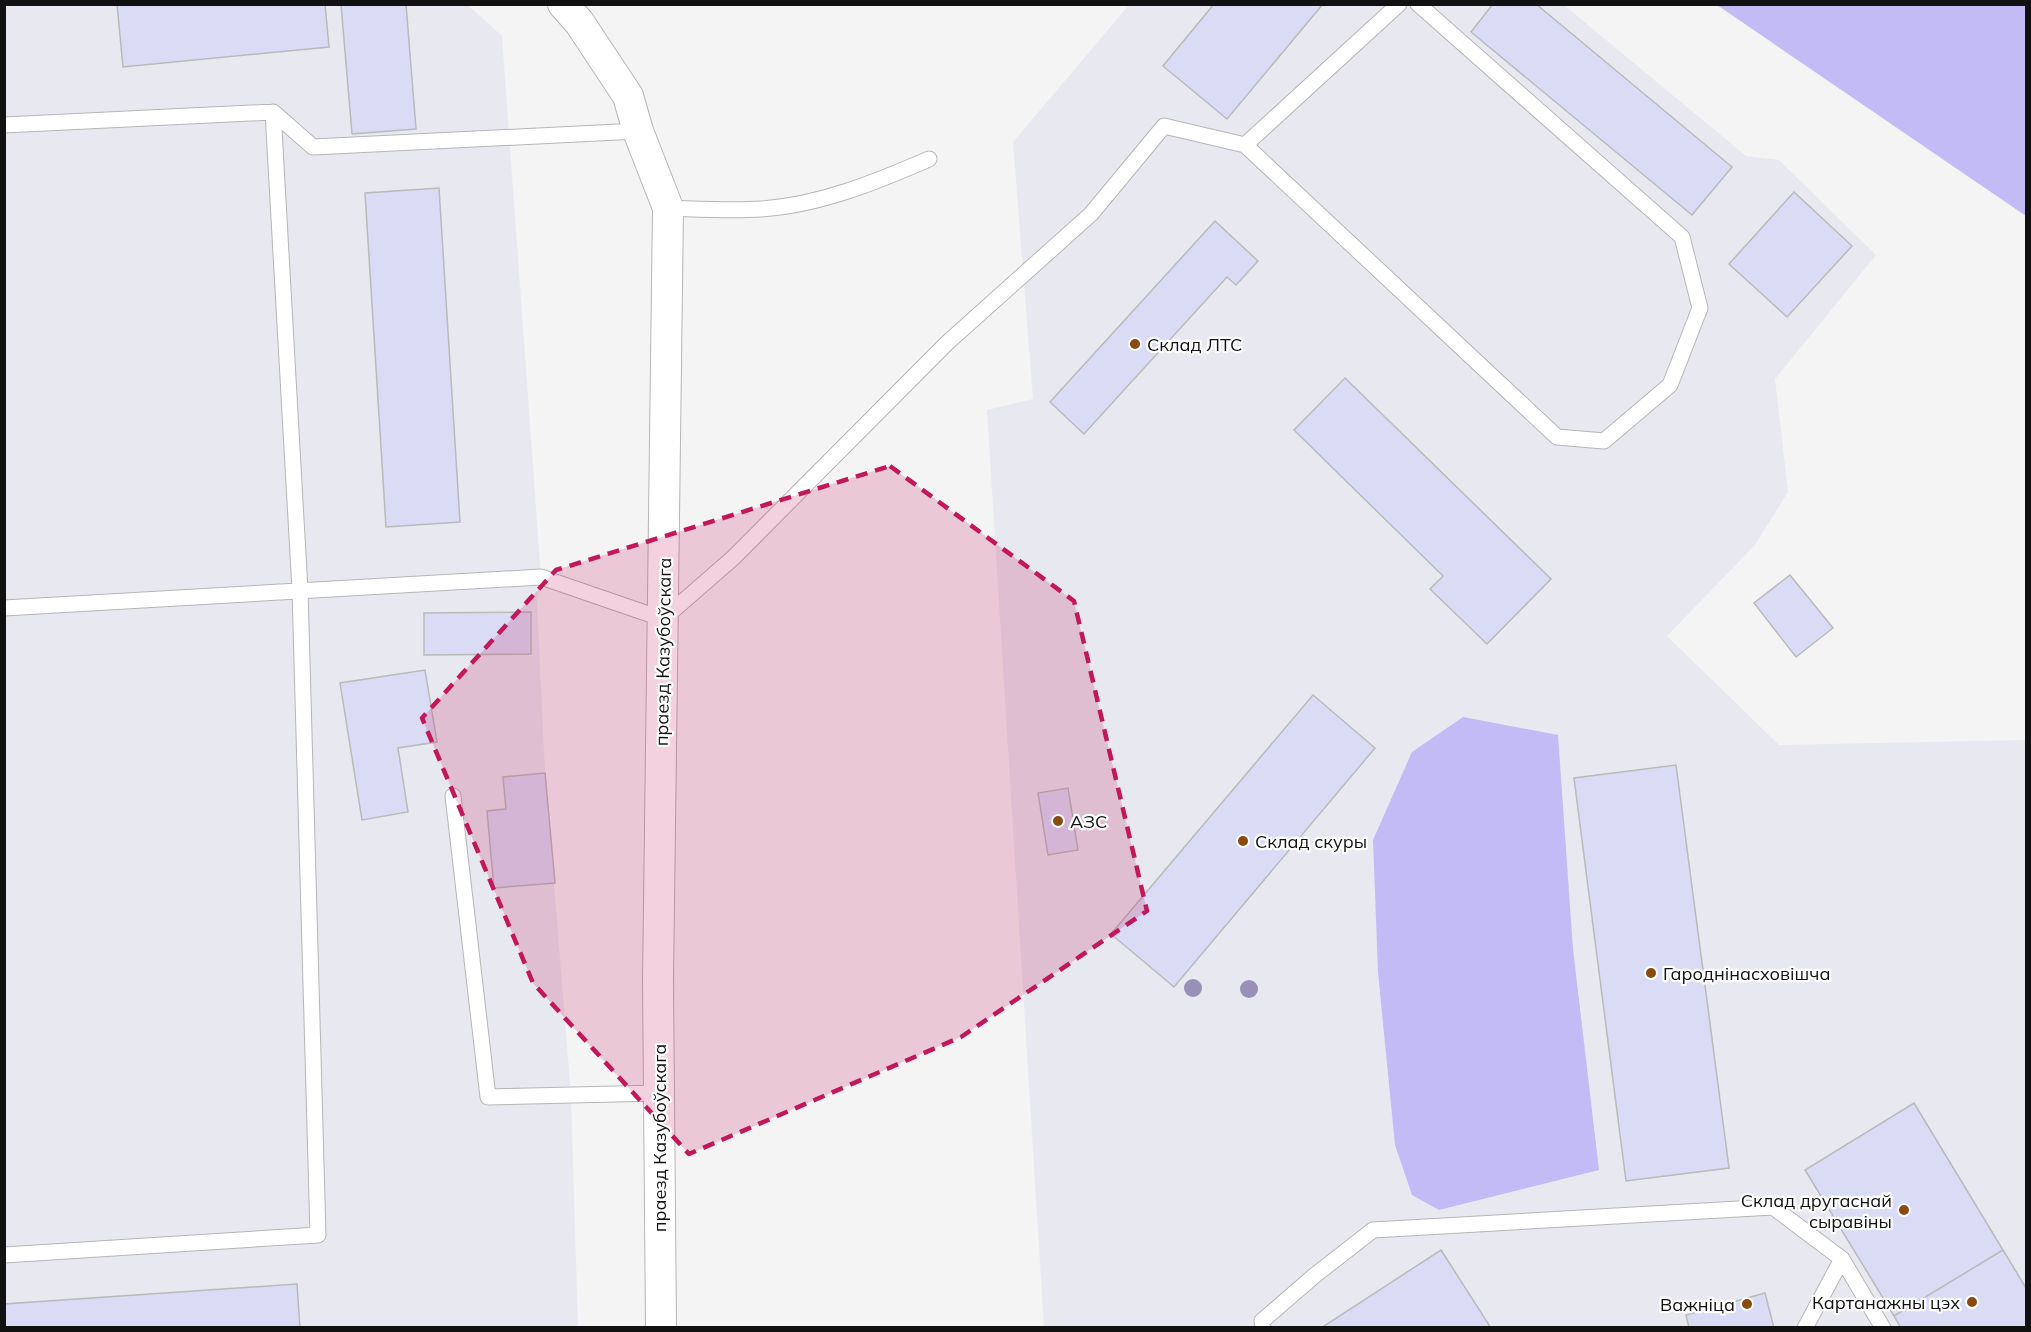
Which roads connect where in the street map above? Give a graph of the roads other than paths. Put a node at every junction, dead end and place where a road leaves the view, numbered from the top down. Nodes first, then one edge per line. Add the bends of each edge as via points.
1 (563, 4) edge
2 (1399, 4) edge
3 (1418, 4) edge
4 (273, 112) junction
5 (4, 125) edge
6 (638, 130) junction
7 (1245, 145) junction
8 (929, 159) dead end
9 (668, 208) junction
10 (300, 590) junction
11 (4, 608) edge
12 (663, 619) junction
13 (453, 796) dead end
14 (659, 1093) junction
15 (4, 1255) edge
16 (1842, 1259) junction
17 (661, 1328) edge
18 (1263, 1328) edge
19 (1805, 1328) edge
20 (1883, 1328) edge

1 - 6 street, праезд Казубоўскага via 628,96
2 - 7 lane
3 - 7 lane via 1682,237 1700,308 1670,385 1604,441 1557,437
4 - 5 lane
4 - 6 lane via 313,147
4 - 10 lane
6 - 9 street, праезд Казубоўскага
7 - 12 lane via 1164,126 1091,214 948,343 733,558
8 - 9 lane via 884,179 805,203 761,209
9 - 12 street, праезд Казубоўскага
10 - 11 lane
10 - 12 lane via 541,577
10 - 15 lane via 318,1235
12 - 14 street, праезд Казубоўскага
13 - 14 lane via 488,1097
14 - 17 street, праезд Казубоўскага
16 - 18 lane via 1773,1207 1373,1230 1262,1321
16 - 19 lane
16 - 20 lane

